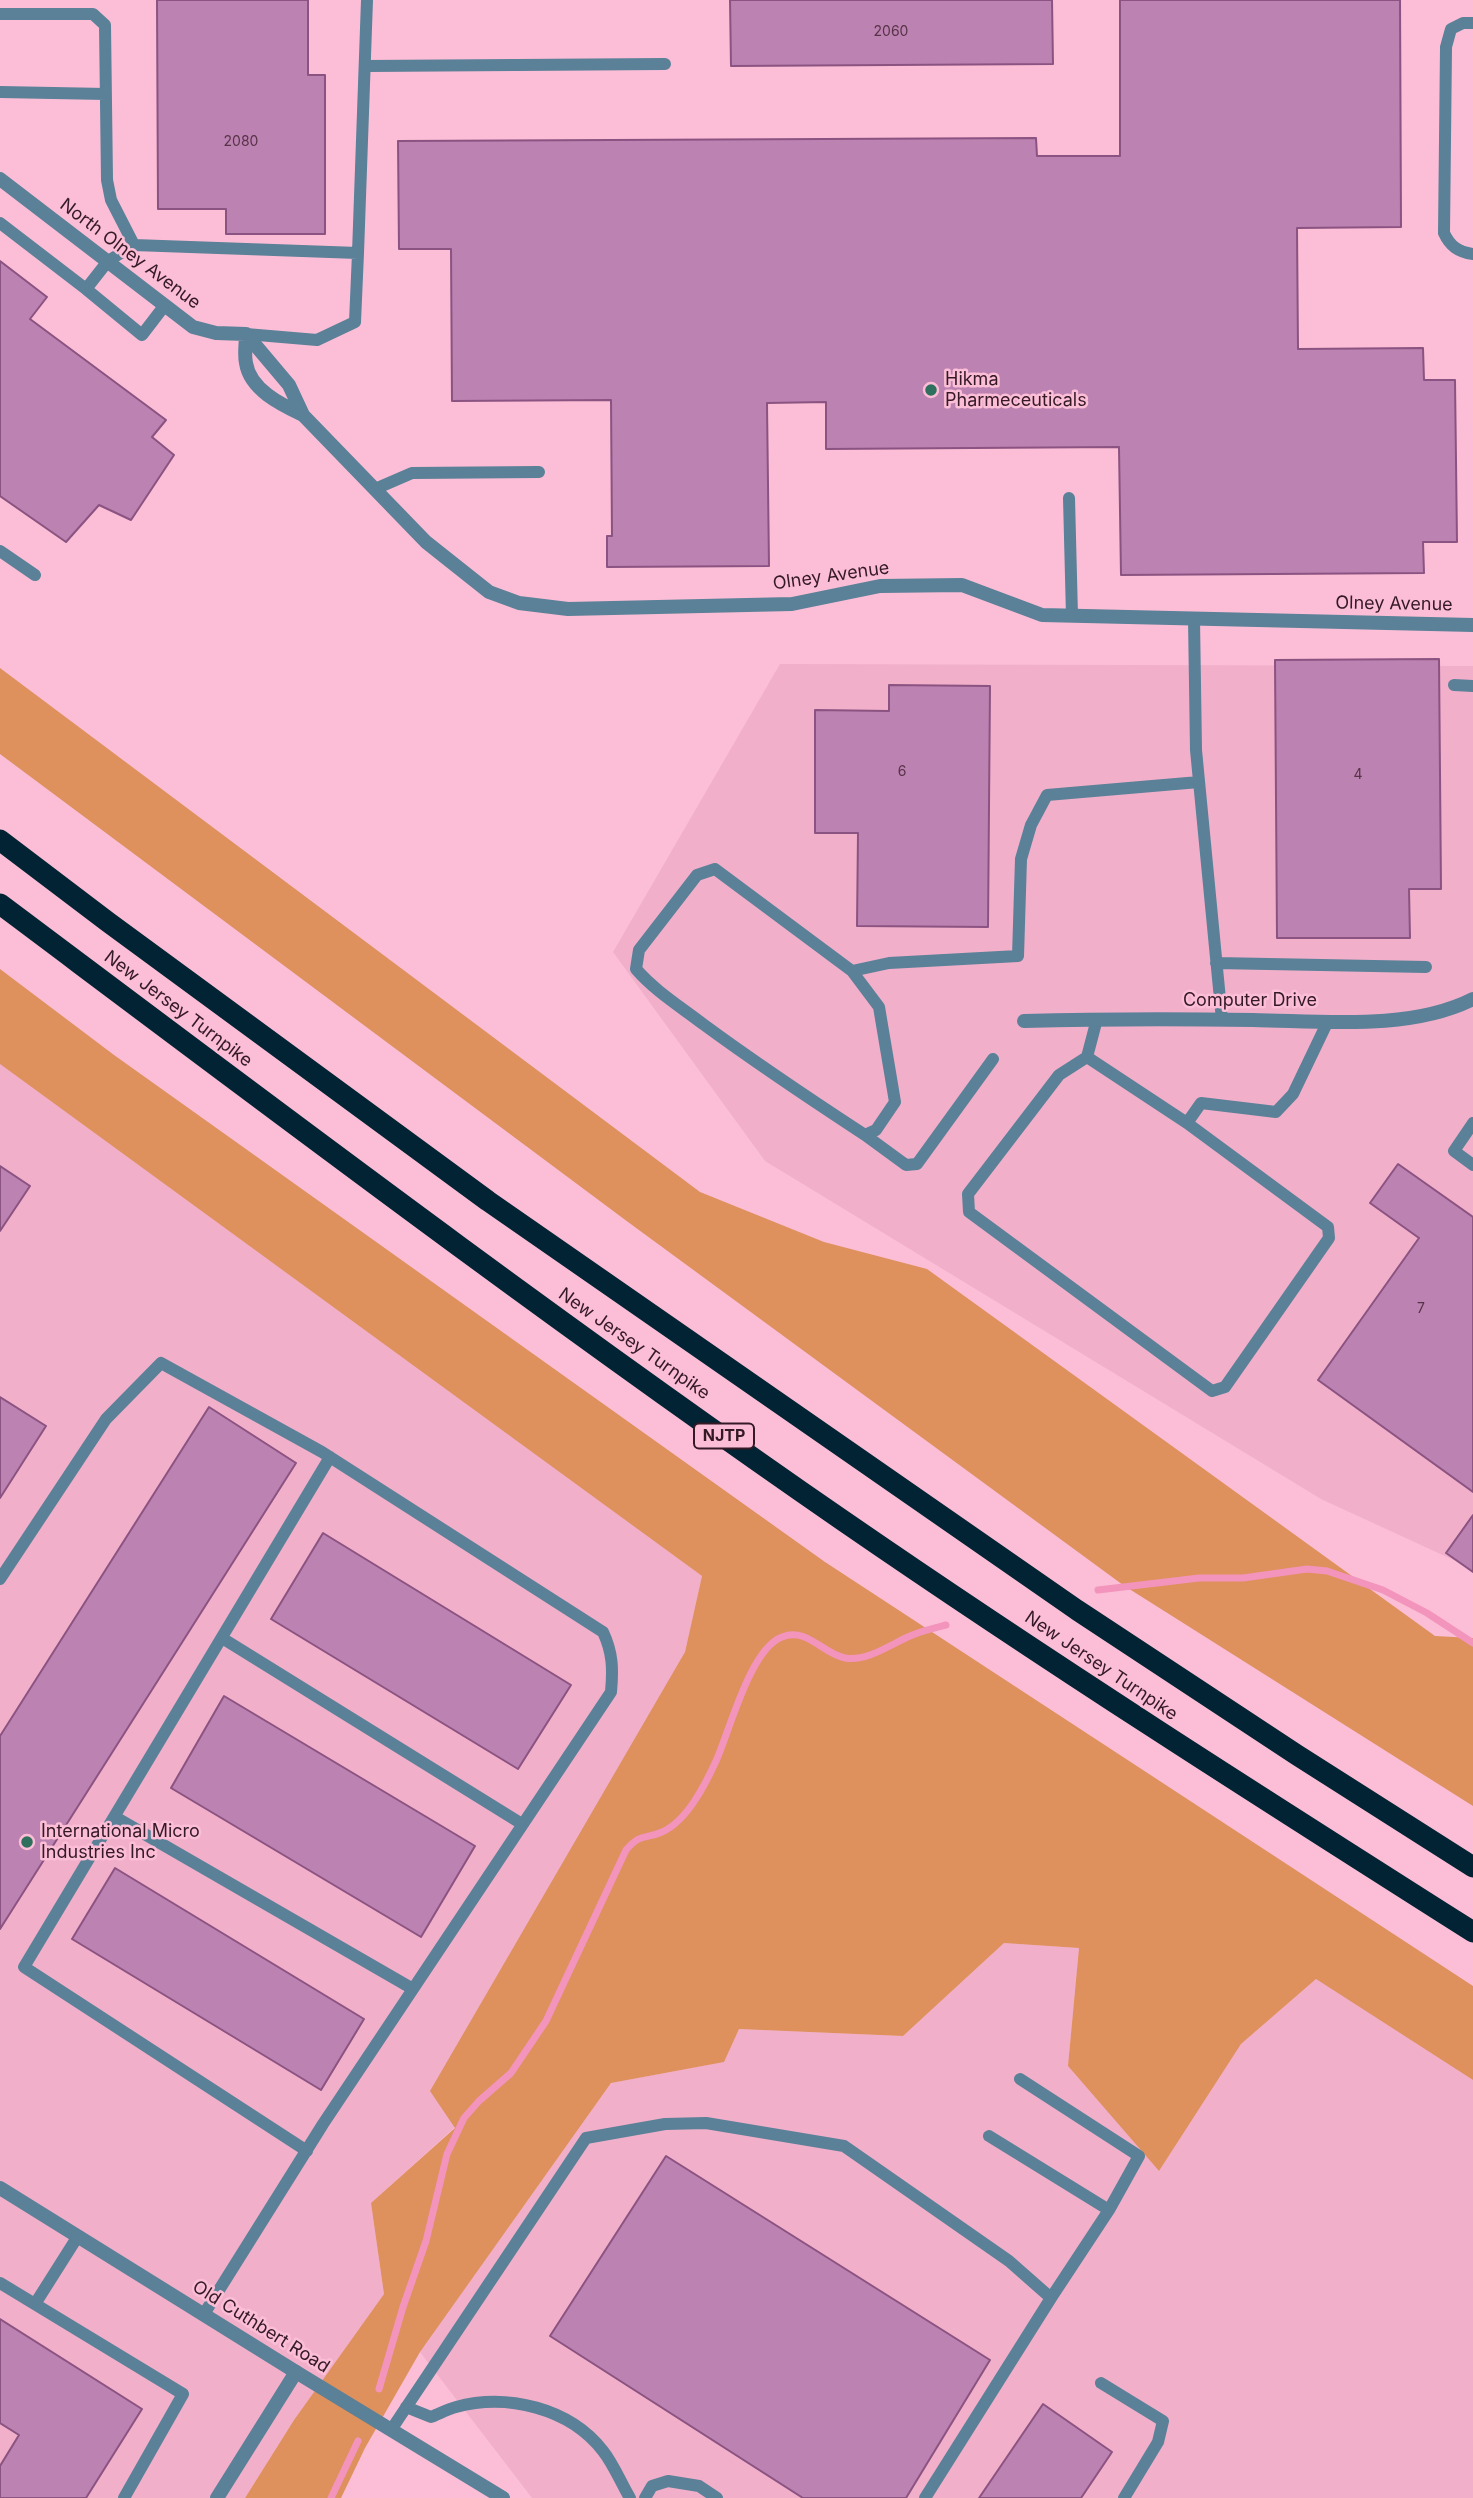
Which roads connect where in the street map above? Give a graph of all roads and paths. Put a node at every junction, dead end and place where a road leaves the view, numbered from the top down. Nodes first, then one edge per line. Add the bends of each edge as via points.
1 (367, 0) edge
2 (0, 14) edge
3 (1473, 23) edge
4 (664, 64) dead end
5 (366, 66) junction
6 (0, 92) edge
7 (106, 94) junction
8 (0, 179) edge
9 (0, 223) edge
10 (134, 245) junction
11 (358, 253) junction
12 (1473, 254) edge
13 (108, 261) junction
14 (86, 289) junction
15 (164, 305) junction
16 (246, 334) junction
17 (303, 415) junction
18 (539, 472) dead end
19 (375, 489) junction
20 (1069, 498) dead end
21 (0, 551) edge
22 (35, 575) dead end
23 (1072, 616) junction
24 (1194, 619) junction
25 (1473, 625) edge
26 (1454, 685) dead end
27 (1473, 686) edge
28 (1199, 782) junction
29 (0, 840) edge
30 (0, 904) edge
31 (1216, 963) junction
32 (1426, 967) dead end
33 (852, 971) junction
34 (1473, 999) edge
35 (1097, 1019) junction
36 (1222, 1020) junction
37 (1024, 1021) dead end
38 (1328, 1021) junction
39 (1087, 1057) junction
40 (993, 1059) dead end
41 (1187, 1123) junction
42 (1473, 1123) edge
43 (865, 1135) junction
44 (1473, 1164) edge
45 (330, 1457) junction
46 (0, 1579) edge
47 (222, 1638) junction
48 (115, 1817) junction
49 (522, 1824) junction
50 (1473, 1867) edge
51 (1473, 1932) edge
52 (413, 1989) junction
53 (1020, 2079) dead end
54 (989, 2136) dead end
55 (307, 2151) junction
56 (0, 2188) edge
57 (1109, 2210) junction
58 (78, 2236) junction
59 (0, 2283) edge
60 (1051, 2298) junction
61 (35, 2304) junction
62 (204, 2314) junction
63 (296, 2372) junction
64 (1101, 2383) dead end
65 (406, 2407) junction
66 (391, 2430) junction
67 (124, 2498) edge
68 (216, 2498) edge
69 (503, 2498) edge
70 (630, 2498) edge
71 (645, 2498) edge
72 (717, 2498) edge
73 (925, 2498) edge
74 (1124, 2498) edge

1 - 5 lane
2 - 7 lane via 93,14 105,25
3 - 12 lane via 1451,29 1446,47 1444,233 1448,243
4 - 5 lane
5 - 11 lane
6 - 7 lane
7 - 10 lane via 109,190
8 - 13 street, North Olney Avenue
9 - 14 lane
10 - 11 lane
10 - 13 lane
11 - 16 lane via 355,322 317,340
13 - 14 lane
13 - 15 street, North Olney Avenue
14 - 15 lane via 142,335
15 - 16 street, North Olney Avenue via 204,331
16 - 17 street, Olney Avenue via 289,385
16 - 17 street, Olney Avenue via 246,362 252,378 275,402
17 - 19 street, Olney Avenue
18 - 19 lane via 412,473
19 - 23 street, Olney Avenue via 426,542 489,592 519,603 568,609 792,604 880,586 962,586 1042,615
20 - 23 lane
21 - 22 lane
23 - 24 street, Olney Avenue
24 - 25 street, Olney Avenue
24 - 28 lane
26 - 27 lane
28 - 31 lane
28 - 33 lane via 1047,795 1031,825 1021,859 1018,956 889,963
29 - 50 highway, New Jersey Turnpike via 510,1216 1077,1610
30 - 51 highway, New Jersey Turnpike / NJTP via 439,1233 845,1522 1198,1758
31 - 32 lane
31 - 36 lane
33 - 43 lane via 879,1007 895,1102 876,1130
33 - 43 lane via 715,869 697,875 639,950 636,969 718,1035
34 - 38 street, Computer Drive via 1415,1018
35 - 36 street, Computer Drive
35 - 37 street, Computer Drive
35 - 39 lane
36 - 38 street, Computer Drive
38 - 41 lane via 1293,1094 1276,1112 1200,1103
39 - 41 lane
39 - 41 lane via 1059,1075 968,1194 969,1212 1212,1391 1225,1387 1329,1238 1328,1227
40 - 43 lane via 917,1164 906,1166
42 - 44 lane via 1454,1151
45 - 46 lane via 161,1363 106,1419
45 - 47 lane
45 - 49 lane via 603,1632 613,1666 611,1692
47 - 48 lane
47 - 49 lane
48 - 52 lane
48 - 55 lane via 24,1967
49 - 52 lane
52 - 55 lane
53 - 57 lane via 1139,2156
54 - 57 lane
55 - 62 lane
56 - 58 street, Old Cuthbert Road
57 - 60 lane
58 - 61 lane
58 - 62 street, Old Cuthbert Road
59 - 61 lane
60 - 65 lane via 1009,2261 844,2146 706,2123 665,2124 586,2138
60 - 73 lane
61 - 67 lane via 183,2394
62 - 63 street, Old Cuthbert Road
63 - 66 street, Old Cuthbert Road
63 - 68 street
64 - 74 lane via 1163,2421 1158,2442
65 - 66 lane
65 - 70 lane via 431,2417 494,2401 536,2407 573,2422 603,2451
66 - 69 street, Old Cuthbert Road
71 - 72 lane via 652,2486 667,2481 699,2486

